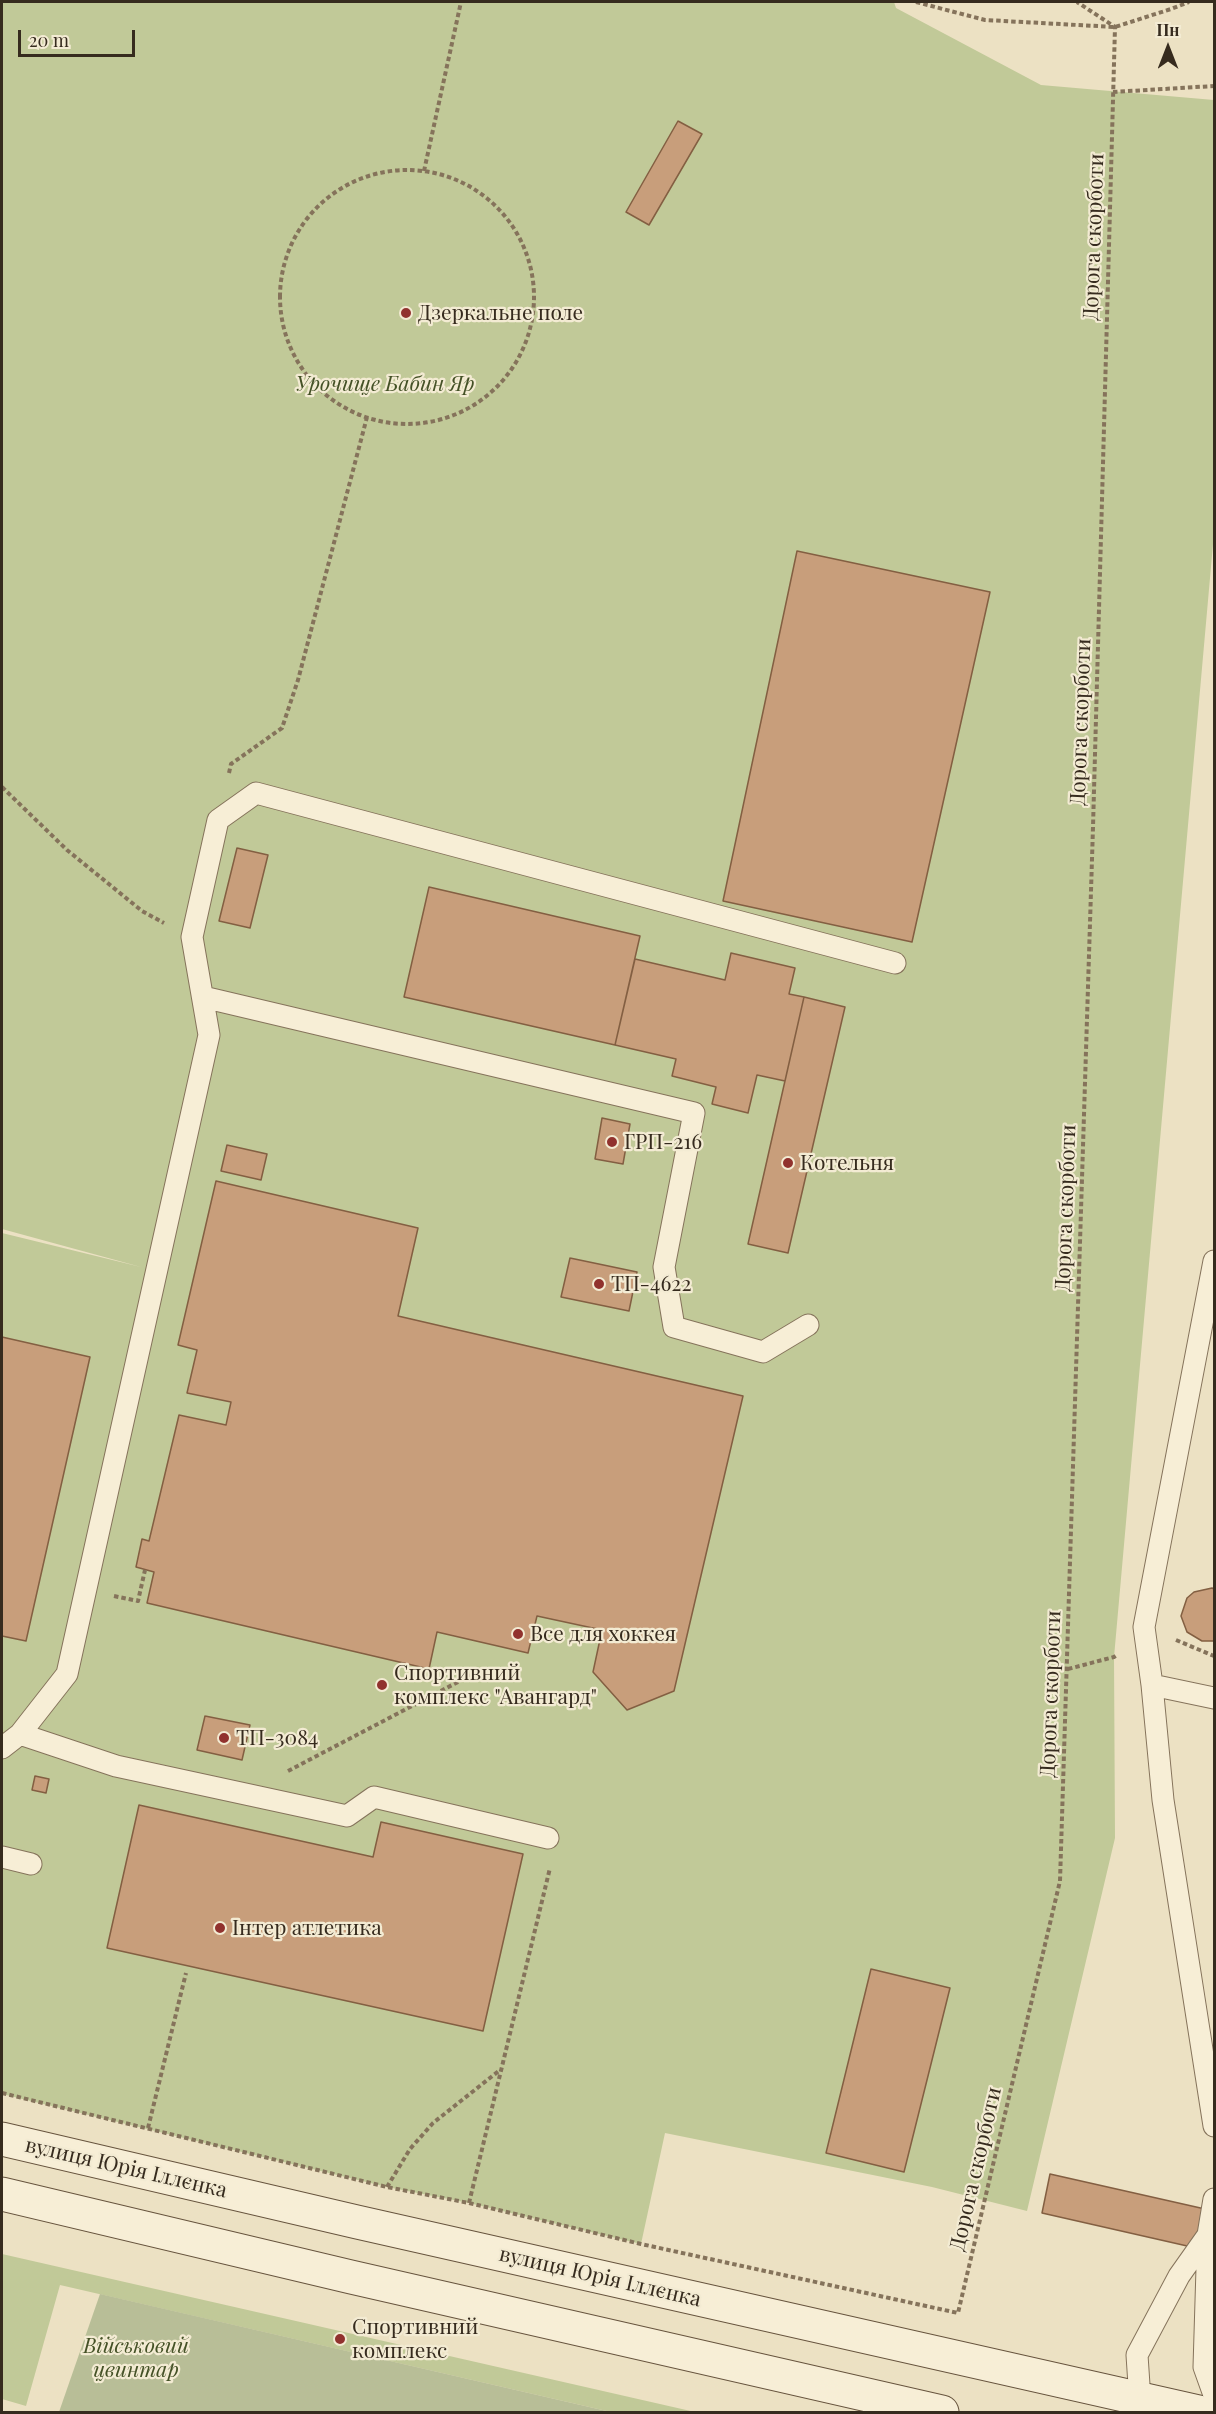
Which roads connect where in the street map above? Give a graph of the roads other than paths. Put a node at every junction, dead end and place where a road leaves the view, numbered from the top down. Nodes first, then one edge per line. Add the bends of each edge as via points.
1 (895, 963) dead end
2 (203, 997) junction
3 (1215, 1261) edge
4 (808, 1325) dead end
5 (1152, 1685) junction
6 (1215, 1698) edge
7 (20, 1734) junction
8 (2, 1748) edge
9 (548, 1838) road end
10 (2, 1857) edge
11 (31, 1864) dead end
12 (1215, 2126) edge
13 (2, 2139) edge
14 (2, 2194) edge
15 (1215, 2199) edge
16 (1208, 2235) junction
17 (1215, 2395) edge
18 (1140, 2400) junction
19 (942, 2412) edge
20 (1199, 2412) edge

1 - 2 lane via 256,793 218,820 192,937
2 - 4 lane via 694,1113 664,1267 674,1327 763,1352
2 - 7 lane via 209,1035 67,1674
3 - 5 lane via 1144,1627
5 - 6 lane
5 - 12 lane via 1163,1800
7 - 8 lane
7 - 9 lane via 116,1766 347,1816 374,1797
10 - 11 lane
13 - 18 main road, вулиця Юрія Іллєнка
14 - 19 main road
15 - 16 lane
16 - 17 lane via 1204,2367
16 - 18 lane via 1179,2276 1137,2355
18 - 20 main road, вулиця Юрія Іллєнка

